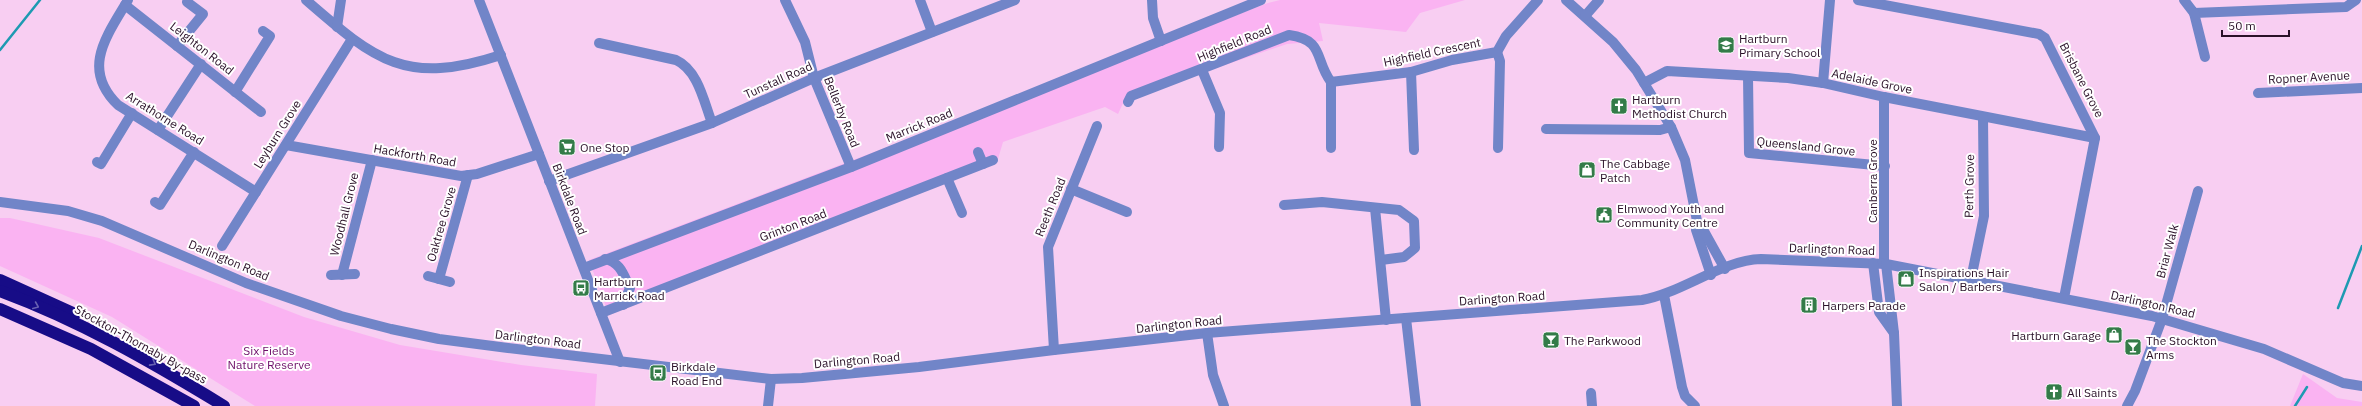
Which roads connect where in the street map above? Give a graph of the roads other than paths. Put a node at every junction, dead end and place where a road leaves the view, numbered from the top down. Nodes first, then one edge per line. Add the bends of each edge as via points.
1 (306, 0) edge
2 (341, 0) edge
3 (479, 0) edge
4 (785, 0) edge
5 (920, 0) edge
6 (1016, 0) edge
7 (1152, 0) edge
8 (1260, 0) edge
9 (1538, 0) edge
10 (1566, 0) edge
11 (1599, 0) edge
12 (1830, 0) edge
13 (1858, 0) edge
14 (2184, 0) edge
15 (2356, 0) edge
16 (127, 2) edge
17 (187, 2) dead end
18 (2194, 13) junction
19 (1585, 16) junction
20 (337, 27) junction
21 (263, 31) dead end
22 (932, 32) junction
23 (352, 40) junction
24 (1161, 41) junction
25 (599, 43) dead end
26 (177, 46) junction
27 (1497, 52) junction
28 (501, 55) junction
29 (2205, 57) dead end
30 (201, 64) junction
31 (1202, 70) junction
32 (1412, 72) junction
33 (1748, 76) junction
34 (814, 78) junction
35 (1331, 82) junction
36 (1644, 83) junction
37 (1823, 83) junction
38 (2362, 88) edge
39 (236, 92) junction
40 (2258, 93) dead end
41 (1884, 97) junction
42 (1128, 102) dead end
43 (262, 112) dead end
44 (132, 113) junction
45 (1983, 117) junction
46 (712, 123) junction
47 (1097, 126) dead end
48 (1671, 127) junction
49 (1546, 129) dead end
50 (158, 130) junction
51 (2095, 138) junction
52 (286, 145) junction
53 (1219, 147) dead end
54 (1331, 148) dead end
55 (1498, 148) dead end
56 (1414, 150) dead end
57 (194, 152) junction
58 (978, 152) dead end
59 (539, 154) junction
60 (372, 160) junction
61 (993, 160) dead end
62 (97, 162) dead end
63 (983, 164) junction
64 (1885, 166) junction
65 (851, 167) junction
66 (468, 175) junction
67 (947, 178) junction
68 (550, 181) junction
69 (1071, 189) junction
70 (2198, 191) dead end
71 (256, 192) junction
72 (0, 202) edge
73 (155, 202) dead end
74 (1284, 205) dead end
75 (1375, 208) junction
76 (1127, 212) dead end
77 (962, 213) dead end
78 (1697, 221) junction
79 (226, 245) dead end
80 (605, 259) junction
81 (1381, 260) junction
82 (1873, 263) junction
83 (1885, 264) junction
84 (584, 268) junction
85 (1725, 269) junction
86 (355, 274) dead end
87 (331, 275) dead end
88 (342, 275) junction
89 (1711, 275) junction
90 (428, 276) dead end
91 (439, 279) junction
92 (1971, 279) junction
93 (0, 280) edge
94 (450, 282) dead end
95 (1889, 289) junction
96 (1876, 290) junction
97 (0, 291) edge
98 (1664, 295) junction
99 (2064, 298) junction
100 (623, 305) junction
101 (0, 309) edge
102 (601, 313) junction
103 (0, 318) edge
104 (1406, 318) junction
105 (2162, 318) junction
106 (1888, 319) junction
107 (1386, 320) junction
108 (1208, 333) junction
109 (121, 346) junction
110 (91, 349) junction
111 (1054, 350) junction
112 (620, 362) junction
113 (771, 379) junction
114 (2362, 386) edge
115 (1591, 393) dead end
116 (1693, 405) edge
117 (194, 406) edge
118 (224, 406) edge
119 (768, 406) edge
120 (1224, 406) edge
121 (1416, 406) edge
122 (1592, 406) edge
123 (1897, 406) edge
124 (2127, 406) edge

1 - 20 street
2 - 20 street
3 - 28 street, Birkdale Road
4 - 34 street, Bellerby Road via 805,42
5 - 22 street
6 - 22 street, Tunstall Road
7 - 24 street via 1153,18
8 - 24 street, Marrick Road
9 - 27 street, Highfield Crescent via 1506,36
10 - 19 street
11 - 19 street
12 - 37 street
13 - 51 street, Brisbane Grove via 2039,34 2045,38
14 - 18 street
15 - 18 street via 2346,7
16 - 26 street, Leighton Road
16 - 44 street, Arrathorne Road via 101,52 98,64 99,77 111,98
17 - 26 street via 203,14
18 - 29 street
19 - 36 street via 1613,42
20 - 23 street
21 - 39 street via 270,36
22 - 34 street, Tunstall Road
23 - 28 street via 377,55 413,68 456,67
23 - 52 street, Leyburn Grove
24 - 65 street, Marrick Road
25 - 46 street via 685,64 692,72
26 - 30 street, Leighton Road
27 - 32 street, Highfield Crescent via 1452,60
27 - 55 street via 1500,61
28 - 59 street, Birkdale Road
30 - 39 street, Leighton Road
30 - 50 street
31 - 35 street, Highfield Road via 1289,35 1304,37 1316,48 1326,76
31 - 42 street, Highfield Road via 1131,96
31 - 53 street via 1220,113
32 - 35 street, Highfield Crescent
32 - 56 street
33 - 36 street, Adelaide Grove via 1667,71
33 - 37 street, Adelaide Grove
33 - 64 street, Queensland Grove via 1749,153
34 - 46 street, Tunstall Road
34 - 65 street, Bellerby Road
35 - 54 street
36 - 48 street
37 - 41 street, Adelaide Grove
38 - 40 street, Ropner Avenue
39 - 43 street, Leighton Road
41 - 45 street, Adelaide Grove
41 - 64 street, Canberra Grove
44 - 50 street, Arrathorne Road
44 - 62 street via 101,164
45 - 51 street, Adelaide Grove
45 - 92 street, Perth Grove via 1984,216
46 - 68 street, Tunstall Road
47 - 69 street, Reeth Road
48 - 49 street via 1660,130
48 - 78 street via 1683,155
50 - 57 street, Arrathorne Road
51 - 99 street
52 - 60 street, Hackforth Road
52 - 71 street, Leyburn Grove
57 - 71 street, Arrathorne Road
57 - 73 street via 160,205
58 - 63 street
59 - 66 street, Hackforth Road
59 - 68 street, Birkdale Road
60 - 66 street, Hackforth Road via 452,175
60 - 88 street, Woodhall Grove
61 - 63 street, Grinton Road
63 - 67 street, Grinton Road
64 - 83 street, Canberra Grove
65 - 80 street, Marrick Road
66 - 91 street, Oaktree Grove
67 - 77 street
67 - 100 street, Grinton Road
68 - 84 street, Birkdale Road
69 - 76 street
69 - 111 street, Reeth Road via 1048,246
70 - 105 street, Briar Walk
71 - 79 street, Leyburn Grove
72 - 112 street, Darlington Road via 43,207 102,221 246,283 369,324 439,339
74 - 75 street via 1322,202
75 - 81 street
75 - 81 street via 1399,210 1414,221 1415,248 1404,257
78 - 85 street
78 - 89 street via 1696,230
80 - 84 street, Marrick Road
80 - 100 street via 620,266 630,288
81 - 107 street
82 - 83 street, Darlington Road
82 - 85 street, Darlington Road via 1751,259
82 - 96 street
83 - 92 street, Darlington Road
83 - 95 street, Canberra Grove
84 - 102 street, Birkdale Road
85 - 89 street, Darlington Road
86 - 88 street, Woodhall Grove
87 - 88 street, Woodhall Grove
89 - 98 street, Darlington Road
90 - 91 street, Oaktree Grove
91 - 94 street, Oaktree Grove
92 - 99 street, Darlington Road
93 - 109 highway via 78,316
95 - 96 street
95 - 106 street, Canberra Grove
96 - 106 street via 1879,312
97 -> 109 highway, Stockton-Thornaby By-pass via 74,322
98 - 104 street, Darlington Road via 1617,302
98 - 116 street via 1680,380 1685,396
99 - 105 street, Darlington Road
100 - 102 street, Grinton Road
101 - 110 highway
102 - 112 street, Birkdale Road
103 - 110 highway
104 - 107 street, Darlington Road
104 - 121 street
105 - 114 street, Darlington Road via 2264,349 2343,383
105 - 124 street, Briar Walk
106 - 123 street via 1894,333
107 - 108 street, Darlington Road
108 - 111 street, Darlington Road
108 - 120 street via 1213,375
109 -> 118 highway, Stockton-Thornaby By-pass
110 - 117 highway
111 - 113 street, Darlington Road via 919,367
112 - 113 street, Darlington Road
113 - 119 street
115 - 122 street

